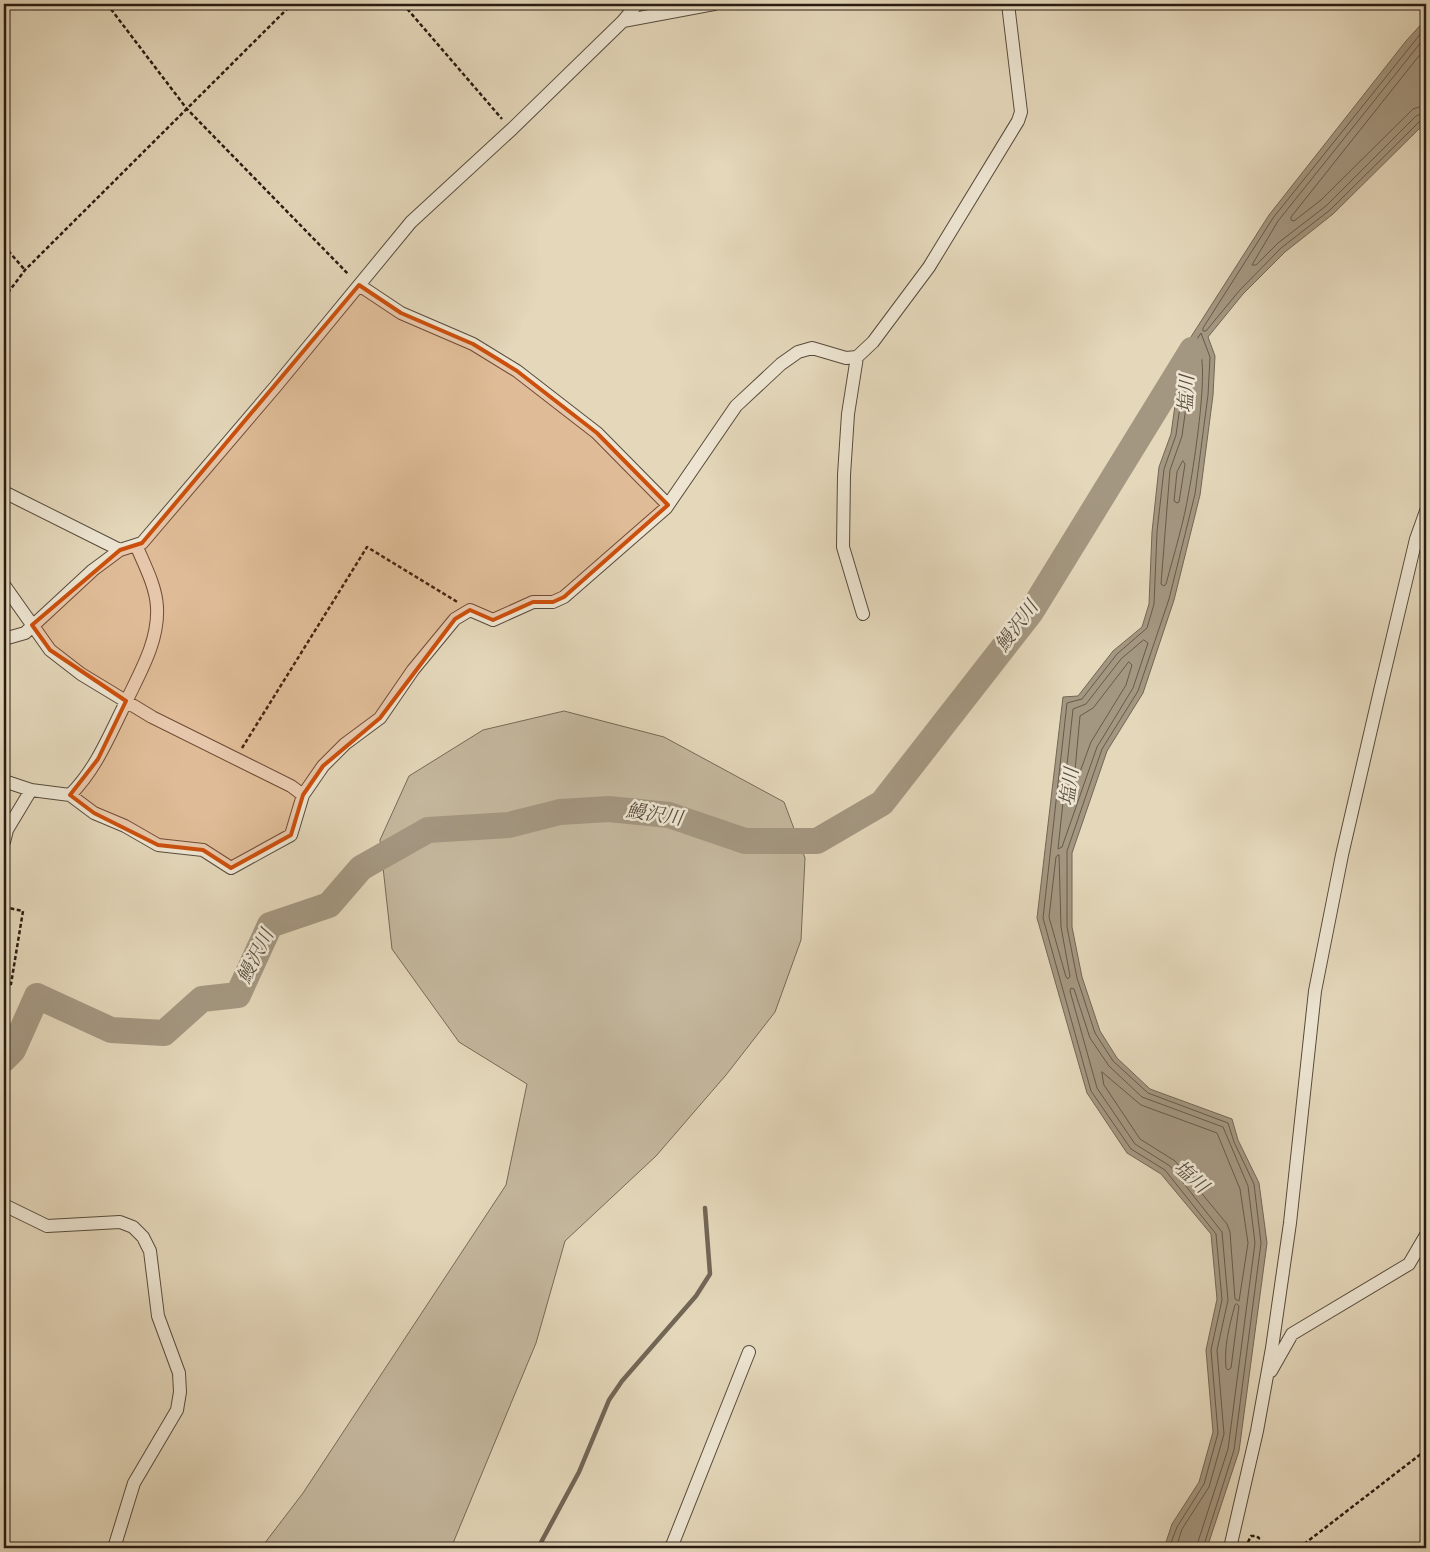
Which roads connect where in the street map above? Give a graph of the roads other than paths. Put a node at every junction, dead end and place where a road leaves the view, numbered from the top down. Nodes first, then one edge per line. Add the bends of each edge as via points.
1 (637, 4) edge
2 (714, 4) edge
3 (1008, 4) edge
4 (623, 21) junction
5 (359, 285) junction
6 (857, 357) junction
7 (4, 492) edge
8 (668, 505) junction
9 (1426, 511) edge
10 (136, 545) junction
11 (120, 550) junction
12 (4, 585) edge
13 (863, 614) dead end
14 (32, 625) junction
15 (4, 639) edge
16 (126, 701) junction
17 (4, 781) edge
18 (31, 790) junction
19 (70, 795) junction
20 (303, 795) junction
21 (4, 842) edge
22 (4, 1205) edge
23 (1426, 1235) edge
24 (749, 1352) dead end
25 (1266, 1379) junction
26 (114, 1548) edge
27 (671, 1548) edge
28 (1230, 1548) edge

1 - 4 street
2 - 4 street
3 - 6 street via 1021,112 1018,121 929,267 873,342
4 - 5 street via 411,222
5 - 8 street via 400,313 473,344 517,371 597,433
5 - 10 street via 167,514 142,543
6 - 8 street via 846,358 812,348 798,352 781,364 736,406
6 - 13 street via 847,431 843,547
7 - 11 street
8 - 20 street via 564,597 553,602 533,602 493,620 470,610 455,620 380,718 323,766
9 - 25 street via 1416,539 1379,695 1315,990 1290,1223
10 - 11 street
10 - 16 street via 157,606 151,647
11 - 14 street
12 - 14 street
14 - 15 street via 25,633
14 - 16 street via 50,650 81,674
16 - 19 street via 98,759 84,782
16 - 20 street
17 - 18 street
18 - 19 street
18 - 21 street via 7,830
19 - 20 street via 94,813 158,845 203,850 231,868 291,836
22 - 26 street via 47,1226 120,1222 133,1227 144,1237 150,1251 158,1316 179,1373 180,1392 177,1410 134,1483
23 - 25 street via 1409,1264 1292,1334
24 - 27 street
25 - 28 street

